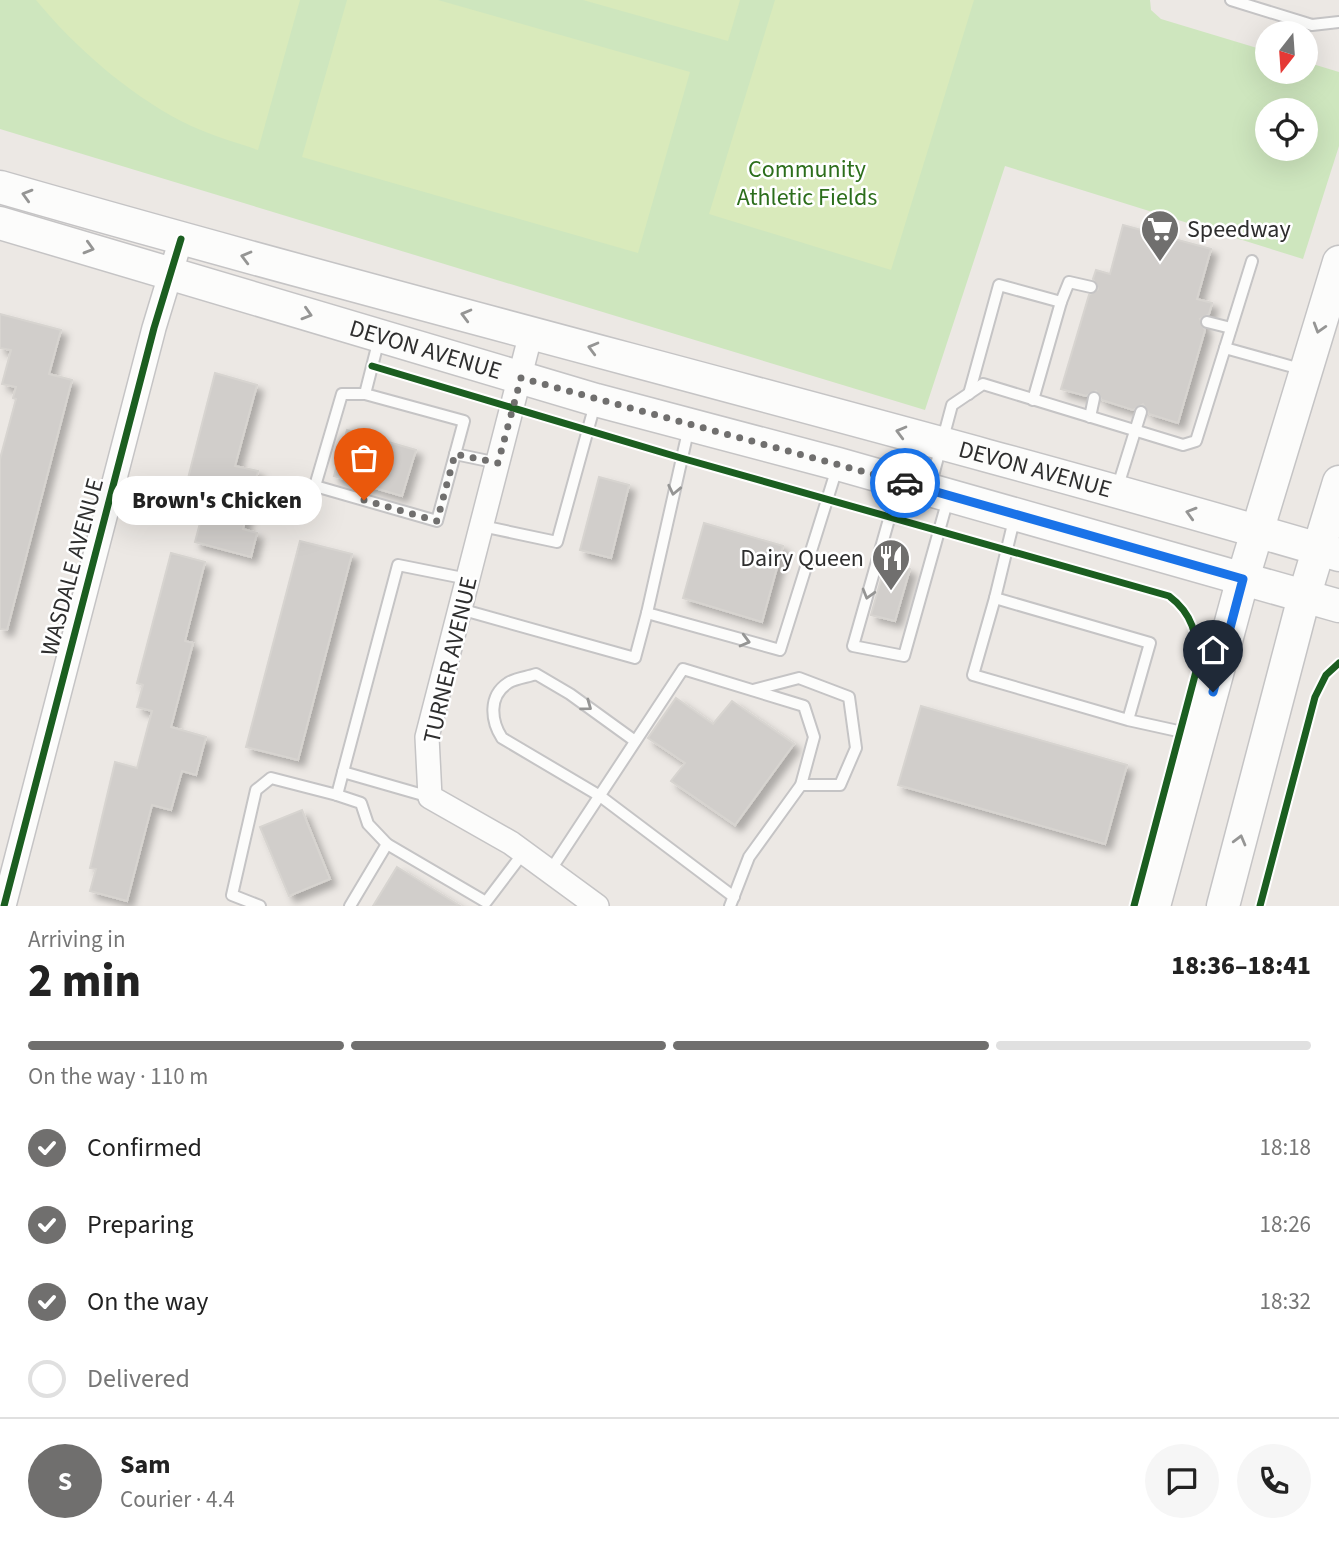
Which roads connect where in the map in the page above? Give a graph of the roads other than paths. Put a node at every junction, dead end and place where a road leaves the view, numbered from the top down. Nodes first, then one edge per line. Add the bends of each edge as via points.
1 (1231, 0) edge
2 (1339, 22) edge
3 (0, 187) edge
4 (0, 223) edge
5 (181, 239) junction
6 (1252, 261) dead end
7 (1339, 262) edge
8 (170, 271) junction
9 (1091, 287) dead end
10 (1061, 302) junction
11 (1207, 322) dead end
12 (1231, 328) junction
13 (531, 332) junction
14 (380, 337) junction
15 (1225, 348) junction
16 (1306, 370) junction
17 (521, 378) junction
18 (365, 394) junction
19 (969, 394) junction
20 (1094, 398) dead end
21 (596, 400) junction
22 (1033, 400) junction
23 (1141, 412) dead end
24 (1090, 417) junction
25 (689, 424) junction
26 (1134, 430) junction
27 (942, 444) junction
28 (455, 454) junction
29 (498, 463) junction
30 (838, 464) junction
31 (1339, 482) edge
32 (927, 489) junction
33 (1116, 491) junction
34 (1015, 515) junction
35 (482, 526) junction
36 (1257, 533) junction
37 (1329, 552) edge
38 (468, 579) junction
39 (1243, 579) junction
40 (1304, 597) junction
41 (995, 598) junction
42 (1339, 606) edge
43 (460, 609) junction
44 (647, 613) junction
45 (753, 690) junction
46 (1128, 720) junction
47 (1200, 736) junction
48 (635, 741) junction
49 (343, 772) junction
50 (801, 785) junction
51 (337, 796) junction
52 (600, 796) junction
53 (430, 797) junction
54 (387, 844) junction
55 (524, 852) junction
56 (550, 872) junction
57 (732, 901) edge
58 (485, 904) edge
59 (4, 906) edge
60 (260, 906) edge
61 (350, 906) edge
62 (597, 906) edge
63 (1154, 906) edge
64 (1223, 906) edge

1 - 2 lane via 1312,25
5 -> 3 main road, DEVON AVENUE
4 -> 8 main road, DEVON AVENUE
5 - 8 street, WASDALE AVENUE
13 -> 5 main road, DEVON AVENUE
6 - 12 lane
7 -> 16 main road
8 -> 14 main road, DEVON AVENUE
8 - 59 street, WASDALE AVENUE
9 - 10 lane via 1069,282
10 - 19 lane via 999,285
10 - 22 lane
11 - 12 lane
12 - 15 lane
13 - 17 street, TURNER AVENUE
27 -> 13 main road, DEVON AVENUE
14 - 17 main road, DEVON AVENUE
14 - 18 lane
15 - 16 lane
15 - 26 lane via 1196,441 1183,445
16 - 36 main road
17 - 21 main road, DEVON AVENUE
17 - 29 street, TURNER AVENUE
18 - 28 lane via 464,421
18 - 28 lane via 342,394 315,486 437,521
19 - 22 lane via 983,384
19 - 27 lane via 952,405
20 - 24 lane
21 - 25 main road, DEVON AVENUE
21 - 35 lane via 558,542
22 - 24 lane
23 - 26 lane
24 - 26 lane
25 - 30 main road, DEVON AVENUE
25 -> 44 lane
26 - 33 lane
27 - 32 lane
27 - 33 main road, DEVON AVENUE
28 - 29 lane
29 - 35 street, TURNER AVENUE
30 - 32 main road, DEVON AVENUE
44 -> 30 lane via 780,650
31 - 37 main road
32 -> 32 lane via 853,646 904,656
32 - 34 main road, DEVON AVENUE
36 -> 33 main road, DEVON AVENUE
34 - 39 main road, DEVON AVENUE
34 - 41 lane
35 - 38 street, TURNER AVENUE
36 - 37 main road, DEVON AVENUE
36 - 39 main road
37 - 40 main road
38 - 43 street, TURNER AVENUE
38 - 49 lane via 398,565
39 - 40 main road, DEVON AVENUE
39 - 47 main road
40 - 42 main road, DEVON AVENUE
64 -> 40 main road
41 - 46 lane via 973,675
41 - 46 lane via 1150,643
43 - 44 lane via 635,658
43 - 53 street, TURNER AVENUE via 427,737
45 - 48 lane via 683,669
45 - 50 lane via 804,706 814,737
45 - 50 lane via 799,678 849,697 856,748 840,785
46 - 47 lane
47 - 63 main road
48 - 52 lane
52 -> 48 lane via 502,738 493,724 494,701 508,683 536,674
49 - 51 lane
49 - 53 lane
50 - 57 lane via 749,857
51 - 54 lane via 361,803 368,824
51 - 60 lane via 271,778 256,790 232,895
52 - 56 lane
52 - 57 lane
53 - 55 street
54 - 58 lane
54 - 61 lane
55 - 56 street
55 - 58 lane
56 - 62 street

